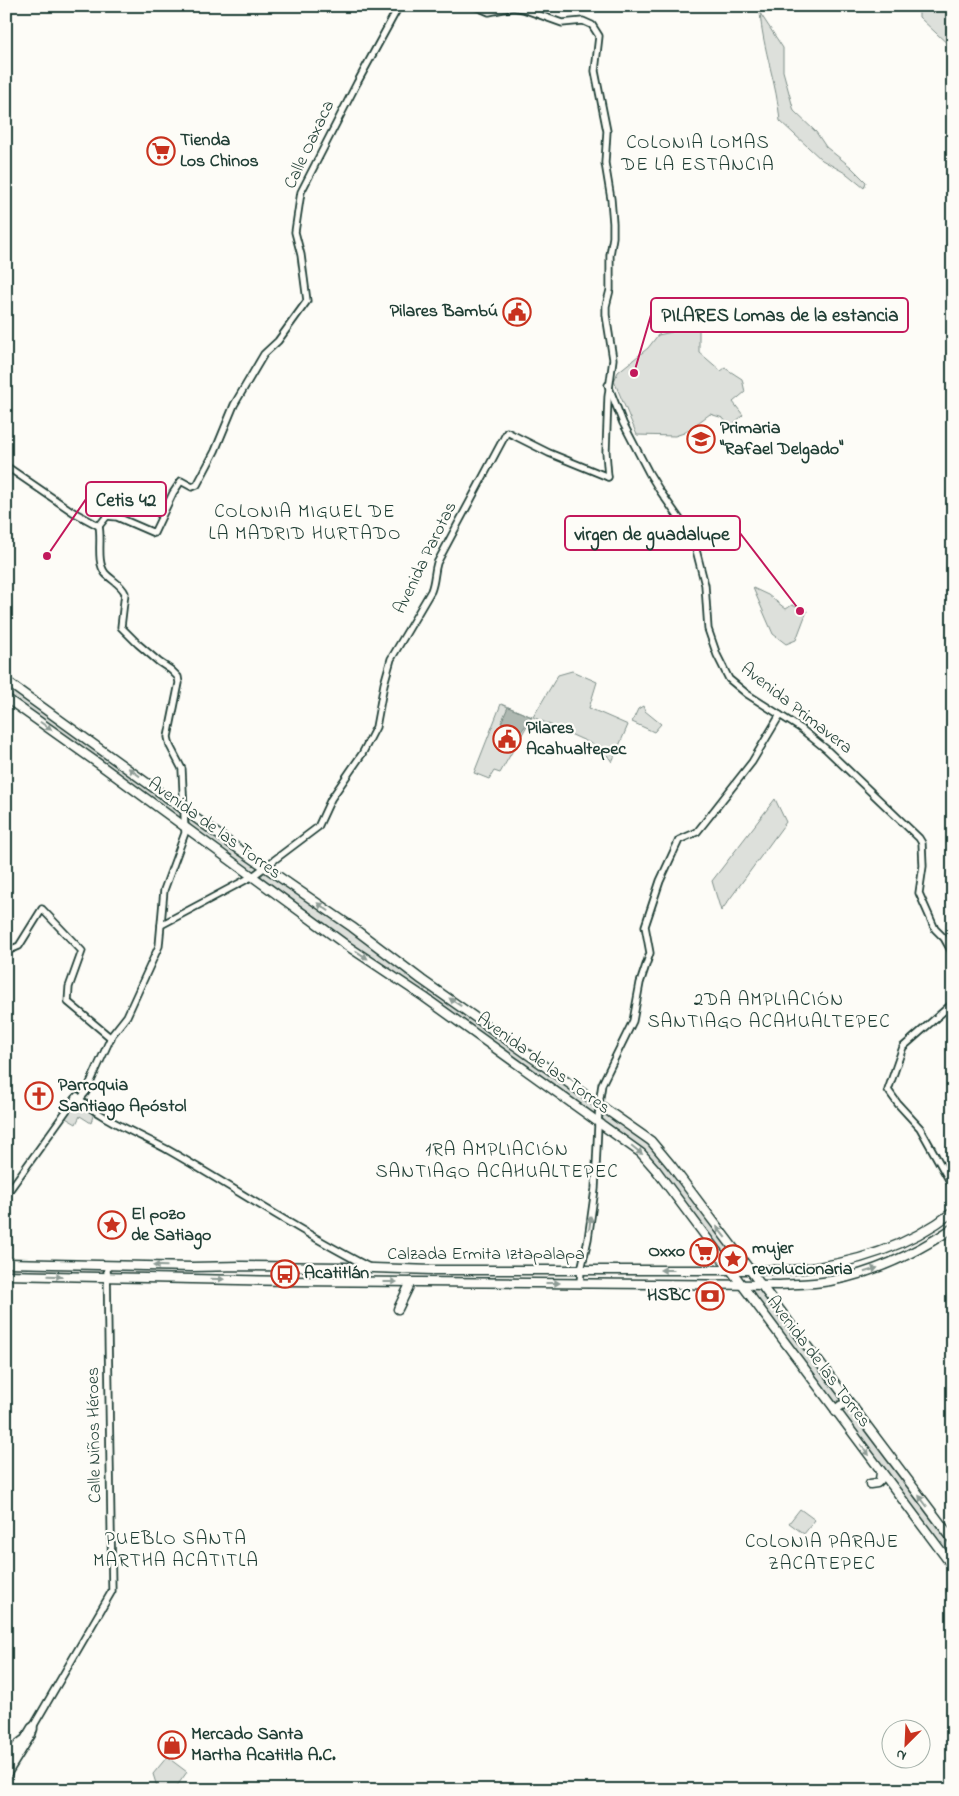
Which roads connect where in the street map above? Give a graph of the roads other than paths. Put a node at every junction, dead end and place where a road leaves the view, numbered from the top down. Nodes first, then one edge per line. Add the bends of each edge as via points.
1 (399, 6) edge
2 (474, 6) edge
3 (608, 385) junction
4 (6, 466) edge
5 (99, 526) junction
6 (6, 681) edge
7 (6, 698) edge
8 (780, 715) junction
9 (184, 809) junction
10 (185, 828) junction
11 (264, 867) junction
12 (253, 876) junction
13 (161, 925) junction
14 (6, 944) edge
15 (953, 954) edge
16 (431, 986) junction
17 (424, 996) junction
18 (953, 1003) edge
19 (111, 1038) junction
20 (78, 1098) junction
21 (599, 1104) junction
22 (598, 1123) junction
23 (953, 1187) edge
24 (6, 1195) edge
25 (953, 1212) edge
26 (936, 1224) junction
27 (953, 1228) edge
28 (943, 1234) junction
29 (907, 1240) junction
30 (912, 1252) junction
31 (6, 1263) edge
32 (107, 1265) junction
33 (331, 1267) junction
34 (373, 1268) junction
35 (447, 1270) junction
36 (581, 1270) junction
37 (731, 1270) junction
38 (750, 1270) junction
39 (6, 1275) edge
40 (108, 1278) junction
41 (331, 1282) junction
42 (410, 1282) junction
43 (447, 1283) junction
44 (580, 1284) junction
45 (741, 1285) junction
46 (760, 1285) junction
47 (398, 1309) dead end
48 (841, 1390) junction
49 (827, 1399) junction
50 (853, 1406) junction
51 (836, 1412) junction
52 (881, 1472) junction
53 (870, 1484) dead end
54 (953, 1540) edge
55 (953, 1567) edge
56 (26, 1740) junction
57 (6, 1762) edge
58 (6, 1769) edge
59 (6, 1777) edge

1 - 5 street, Calle Oaxaca via 301,192 295,232 307,301 278,341 264,354 234,405 197,485 192,487 181,480 154,533 117,517 107,516
2 - 3 street via 489,12 513,7 562,23 588,22 598,36 595,71 607,131 605,163 613,223 610,290 606,306 606,328 613,359
3 - 8 street, Avenida Primavera via 623,423 653,479 693,538 705,585 708,629 724,669 738,687
3 - 11 street, Avenida Parotas via 608,477 507,432 437,563 431,590 391,659 371,738 331,799 318,827
4 - 5 street
5 - 9 street via 99,561 105,572 123,588 121,628 178,677 168,738 182,769
9 -> 6 main road, Avenida de las Torres
7 -> 10 main road, Avenida de las Torres
8 - 15 street, Avenida Primavera via 826,748 919,838 923,866 919,893 935,929
8 - 21 street via 752,762 705,822 696,832 679,840 660,881 645,926 650,953 633,1021 604,1077
9 - 10 street
9 - 11 main road, Avenida de las Torres
10 - 12 main road, Avenida de las Torres
10 - 13 street via 164,890
11 - 12 street, Avenida Parotas
16 -> 11 main road, Avenida de las Torres
12 - 13 street, Avenida Parotas
12 -> 17 main road, Avenida de las Torres via 346,945
13 - 19 street via 159,946 127,1016
14 - 19 street via 12,949 19,946 42,909 82,951 69,987 68,1002
16 - 17 main road
21 -> 16 main road, Avenida de las Torres
17 - 22 main road, Avenida de las Torres
18 - 23 street via 903,1048 888,1090 920,1128
19 - 20 street via 86,1092
20 - 24 street
20 - 34 street via 307,1234
21 - 22 street
38 -> 21 main road, Avenida de las Torres via 660,1150
36 -> 22 street via 595,1188
22 -> 37 main road, Avenida de las Torres via 648,1160
25 - 26 main road, Calzada Ermita Iztapalapa
26 - 28 main road
26 - 29 main road, Calzada Ermita Iztapalapa
27 - 28 main road, Calzada Ermita Iztapalapa
28 - 30 main road, Calzada Ermita Iztapalapa
29 - 30 main road
29 - 38 main road, Calzada Ermita Iztapalapa via 874,1254 833,1265 792,1270
46 -> 30 main road, Calzada Ermita Iztapalapa via 843,1278
31 - 32 main road, Calzada Ermita Iztapalapa
33 -> 32 main road, Calzada Ermita Iztapalapa
32 - 40 street, Calle Niños Héroes
33 - 34 main road, Calzada Ermita Iztapalapa
33 - 41 main road
34 - 35 main road, Calzada Ermita Iztapalapa
35 - 36 main road, Calzada Ermita Iztapalapa
35 - 43 main road
37 -> 36 main road, Calzada Ermita Iztapalapa
36 - 44 street
37 - 38 main road, Calzada Ermita Iztapalapa
37 - 45 main road, Avenida de las Torres
38 - 46 main road, Avenida de las Torres
39 -> 40 main road, Calzada Ermita Iztapalapa
40 -> 41 main road, Calzada Ermita Iztapalapa
40 - 56 street, Calle Niños Héroes via 112,1591 30,1727
41 -> 42 main road, Calzada Ermita Iztapalapa
42 - 43 main road, Calzada Ermita Iztapalapa
42 - 47 main road
43 -> 44 main road, Calzada Ermita Iztapalapa
44 - 45 main road, Calzada Ermita Iztapalapa
45 - 46 main road, Calzada Ermita Iztapalapa
45 - 49 main road, Avenida de las Torres
46 - 48 main road, Avenida de las Torres
48 - 49 main road via 838,1400
48 - 50 main road, Avenida de las Torres
49 - 51 main road, Avenida de las Torres
50 - 51 main road via 843,1404
54 -> 50 main road, Avenida de las Torres
51 -> 52 main road, Avenida de las Torres
52 - 53 main road via 879,1482
52 - 55 main road, Avenida de las Torres
56 - 57 street via 17,1744
56 - 58 street
56 - 59 street

